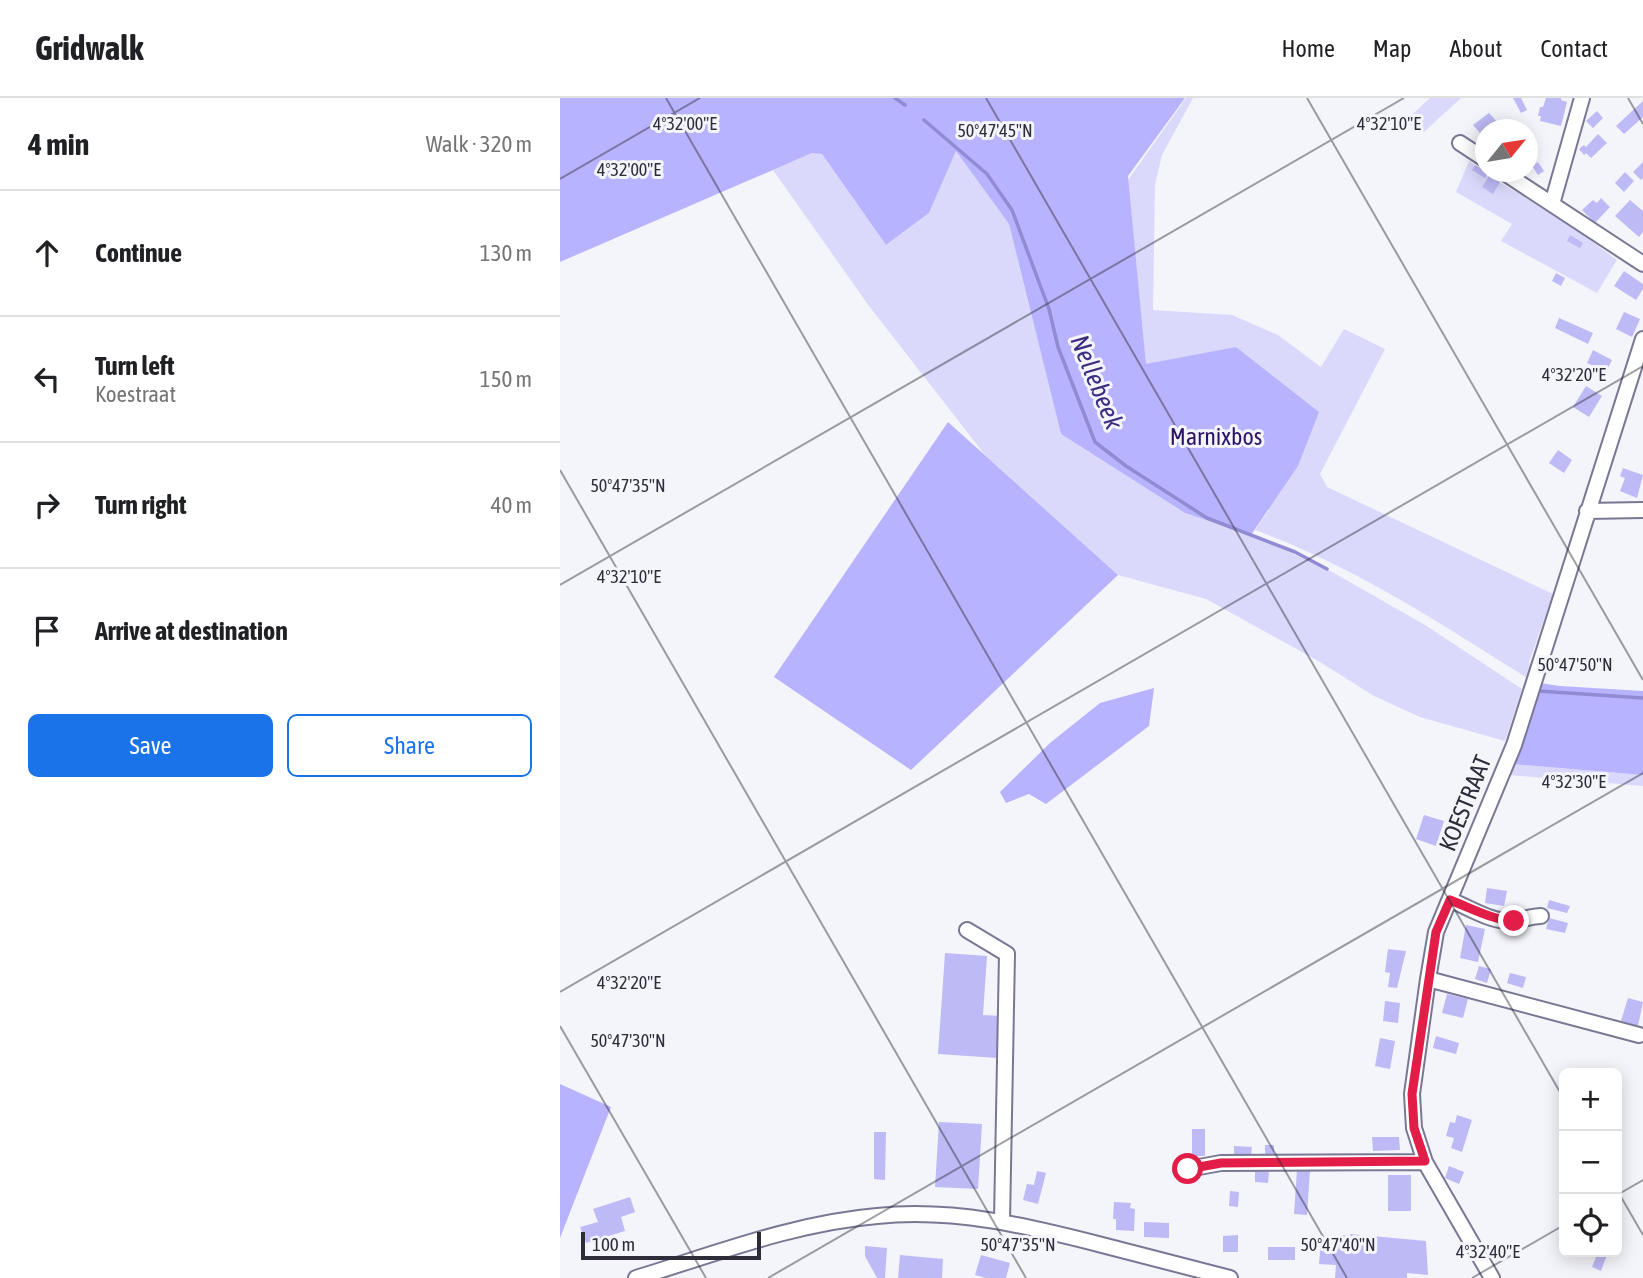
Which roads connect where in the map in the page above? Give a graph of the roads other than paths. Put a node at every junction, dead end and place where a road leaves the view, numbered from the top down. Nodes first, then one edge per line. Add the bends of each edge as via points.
1 (1582, 98) edge
2 (1460, 144) dead end
3 (1475, 153) edge
4 (1518, 182) edge
5 (1552, 204) junction
6 (1643, 264) edge
7 (1643, 339) edge
8 (1643, 510) edge
9 (1587, 511) junction
10 (1450, 900) junction
11 (1541, 916) dead end
12 (967, 930) dead end
13 (1428, 979) junction
14 (1639, 1035) dead end
15 (1425, 1161) junction
16 (1188, 1169) dead end
17 (1002, 1221) junction
18 (636, 1278) edge
19 (1230, 1278) edge
20 (1492, 1278) edge

1 - 5 street
2 - 3 street
4 - 5 street
5 - 6 street
7 - 9 street, KOESTRAAT
8 - 9 street
9 - 10 street, KOESTRAAT via 1514,745
10 - 11 street via 1503,920
10 - 13 street, KOESTRAAT via 1436,932
12 - 17 street via 1007,954
13 - 14 street
13 - 15 street, KOESTRAAT via 1412,1094 1414,1128
15 - 16 street via 1221,1163
15 - 20 street, KOESTRAAT
17 - 18 street via 936,1214 845,1219 792,1230
17 - 19 street

